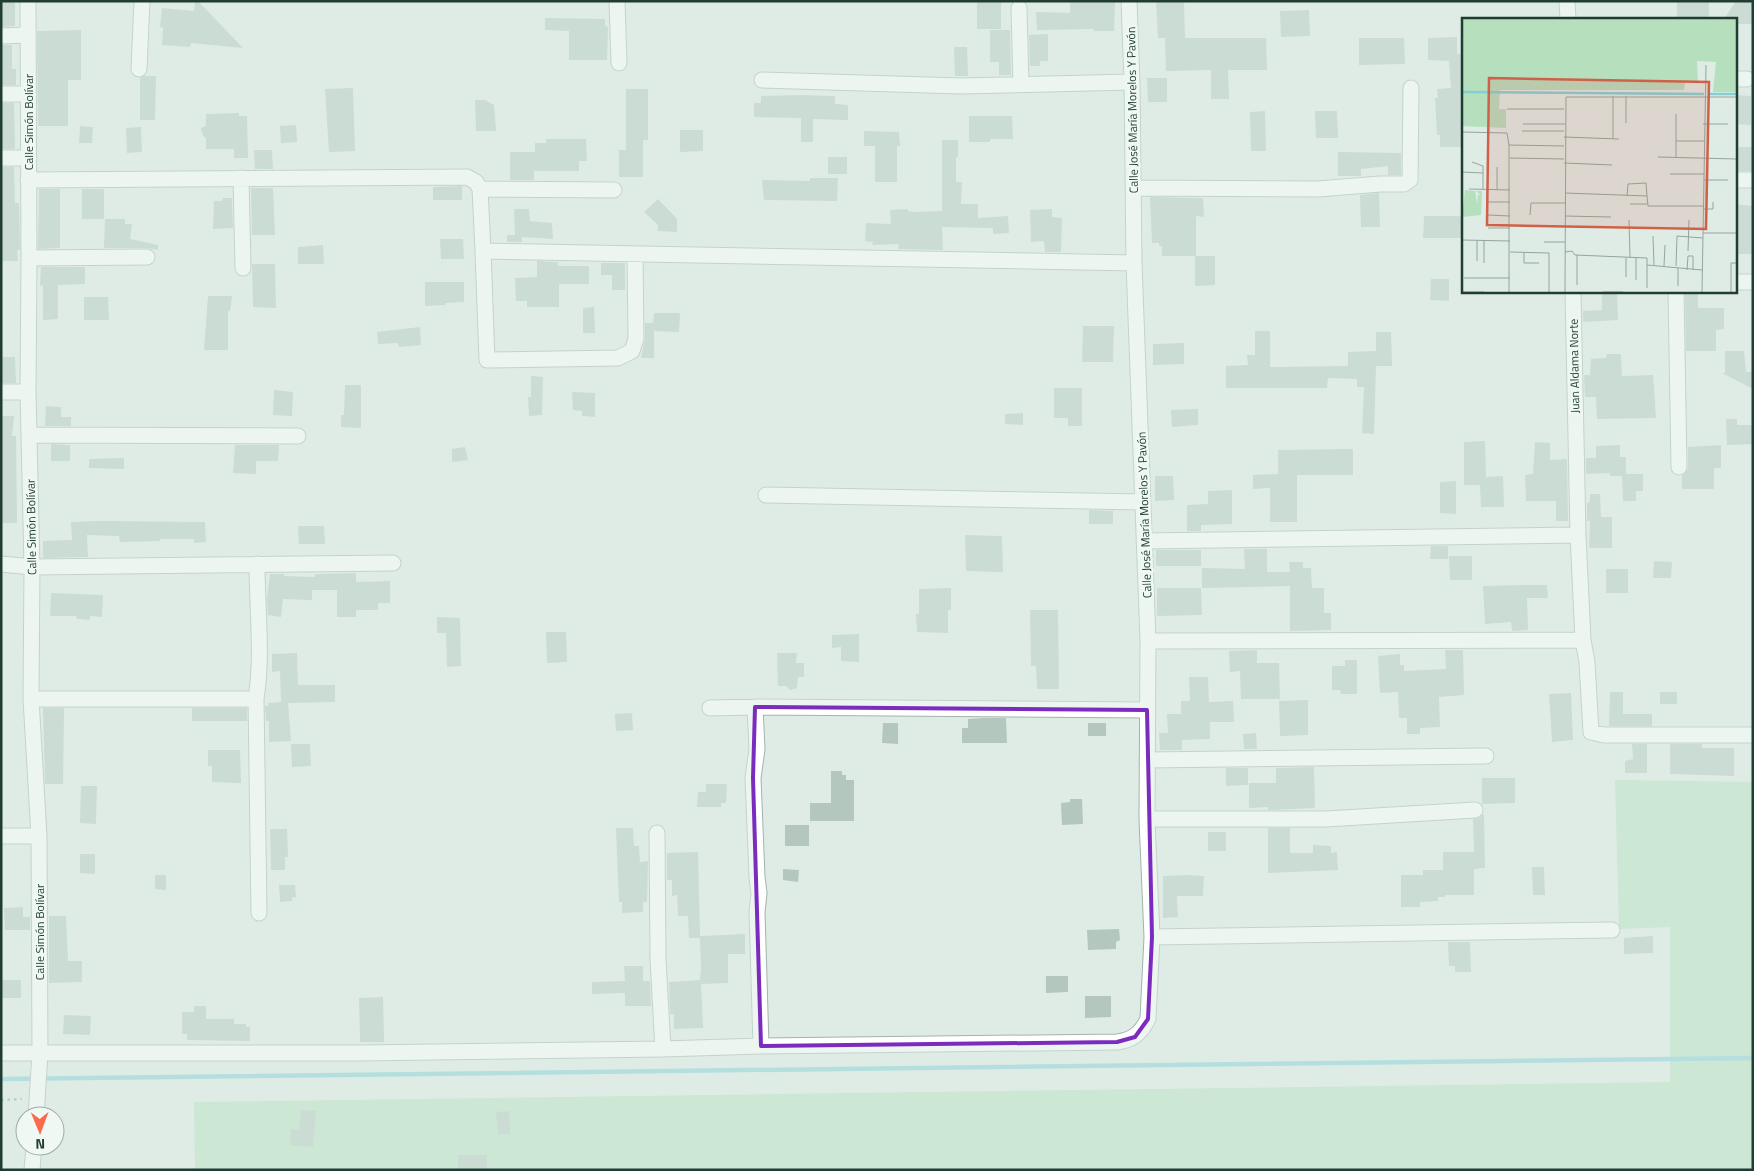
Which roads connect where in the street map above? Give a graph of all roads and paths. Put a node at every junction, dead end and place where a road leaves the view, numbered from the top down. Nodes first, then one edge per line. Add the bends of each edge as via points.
1 (28, 1) edge
2 (142, 1) edge
3 (617, 1) edge
4 (1129, 1) edge
5 (1566, 1) edge
6 (1019, 8) dead end
7 (1568, 18) edge
8 (1, 36) edge
9 (27, 36) junction
10 (619, 63) dead end
11 (139, 69) dead end
12 (762, 80) dead end
13 (1132, 82) junction
14 (1021, 84) junction
15 (1411, 88) dead end
16 (1, 94) edge
17 (29, 94) junction
18 (1, 158) edge
19 (28, 158) junction
20 (241, 178) junction
21 (28, 180) junction
22 (1736, 180) edge
23 (1751, 180) dead end
24 (1134, 188) junction
25 (480, 189) junction
26 (614, 190) dead end
27 (483, 251) junction
28 (635, 254) junction
29 (147, 257) dead end
30 (29, 258) junction
31 (1134, 262) junction
32 (243, 268) dead end
33 (1736, 282) edge
34 (1753, 282) edge
35 (1573, 292) edge
36 (1676, 292) edge
37 (1, 392) edge
38 (28, 392) junction
39 (29, 435) junction
40 (298, 436) dead end
41 (1679, 467) dead end
42 (766, 495) dead end
43 (1143, 502) junction
44 (1578, 535) junction
45 (1144, 541) junction
46 (393, 563) dead end
47 (1, 564) edge
48 (257, 564) junction
49 (32, 567) junction
50 (1584, 640) junction
51 (1148, 641) junction
52 (32, 699) junction
53 (256, 700) junction
54 (755, 707) junction
55 (710, 708) dead end
56 (1146, 710) junction
57 (1753, 735) edge
58 (1486, 756) dead end
59 (1147, 760) junction
60 (1475, 810) dead end
61 (1147, 819) junction
62 (657, 833) dead end
63 (1, 836) edge
64 (38, 836) junction
65 (259, 912) dead end
66 (1612, 930) dead end
67 (1152, 937) junction
68 (761, 1046) junction
69 (663, 1049) junction
70 (40, 1053) junction
71 (1, 1054) edge
72 (37, 1099) junction
73 (1, 1100) edge
74 (37, 1106) edge
75 (33, 1156) edge
76 (32, 1170) edge

1 - 9 street, Calle Simón Bolívar
2 - 11 street
3 - 10 street
4 - 13 street, Calle José María Morelos Y Pavón
5 - 7 street
6 - 14 street
8 - 9 street
9 - 17 street, Calle Simón Bolívar
12 - 14 street via 961,86
13 - 14 street
13 - 24 street, Calle José María Morelos Y Pavón
15 - 24 street via 1410,180 1404,184 1318,189
16 - 17 street
17 - 19 street, Calle Simón Bolívar
18 - 19 street
19 - 21 street, Calle Simón Bolívar
20 - 21 street
20 - 25 street via 467,177
20 - 32 street
21 - 30 street, Calle Simón Bolívar
22 - 23 street
24 - 31 street, Calle José María Morelos Y Pavón
25 - 26 street
25 - 27 street
27 - 28 street
27 - 28 street via 488,360 618,358 632,350 636,338
28 - 31 street
29 - 30 street
30 - 38 street, Calle Simón Bolívar
31 - 43 street, Calle José María Morelos Y Pavón
33 - 34 street
35 - 44 street, Juan Aldama Norte
36 - 41 street
37 - 38 street
38 - 39 street, Calle Simón Bolívar
39 - 40 street
39 - 49 street, Calle Simón Bolívar
42 - 43 street
43 - 45 street, Calle José María Morelos Y Pavón
44 - 45 street
44 - 50 street, Juan Aldama Norte
45 - 51 street, Calle José María Morelos Y Pavón
46 - 48 street
47 - 49 street
48 - 49 street
48 - 53 street via 260,660
49 - 52 street, Calle Simón Bolívar
50 - 51 street
50 - 57 street, Juan Aldama Norte via 1591,732 1604,736
51 - 56 street, Calle José María Morelos Y Pavón
52 - 53 street
52 - 64 street, Calle Simón Bolívar
53 - 65 street
54 - 55 street
54 - 56 street
54 - 68 street via 757,749 753,778 759,893
56 - 59 street, Calle José María Morelos Y Pavón
58 - 59 street
59 - 61 street, Calle José María Morelos Y Pavón
60 - 61 street via 1326,819
61 - 67 street, Calle José María Morelos Y Pavón
62 - 69 street
63 - 64 street
64 - 70 street, Calle Simón Bolívar
66 - 67 street
67 - 68 street, Calle José María Morelos Y Pavón via 1148,1019 1135,1037 1117,1042
68 - 69 street
69 - 70 street
70 - 71 street
70 - 72 street, Calle Simón Bolívar
72 - 73 path
72 - 74 street, Calle Simón Bolívar
75 - 76 street

